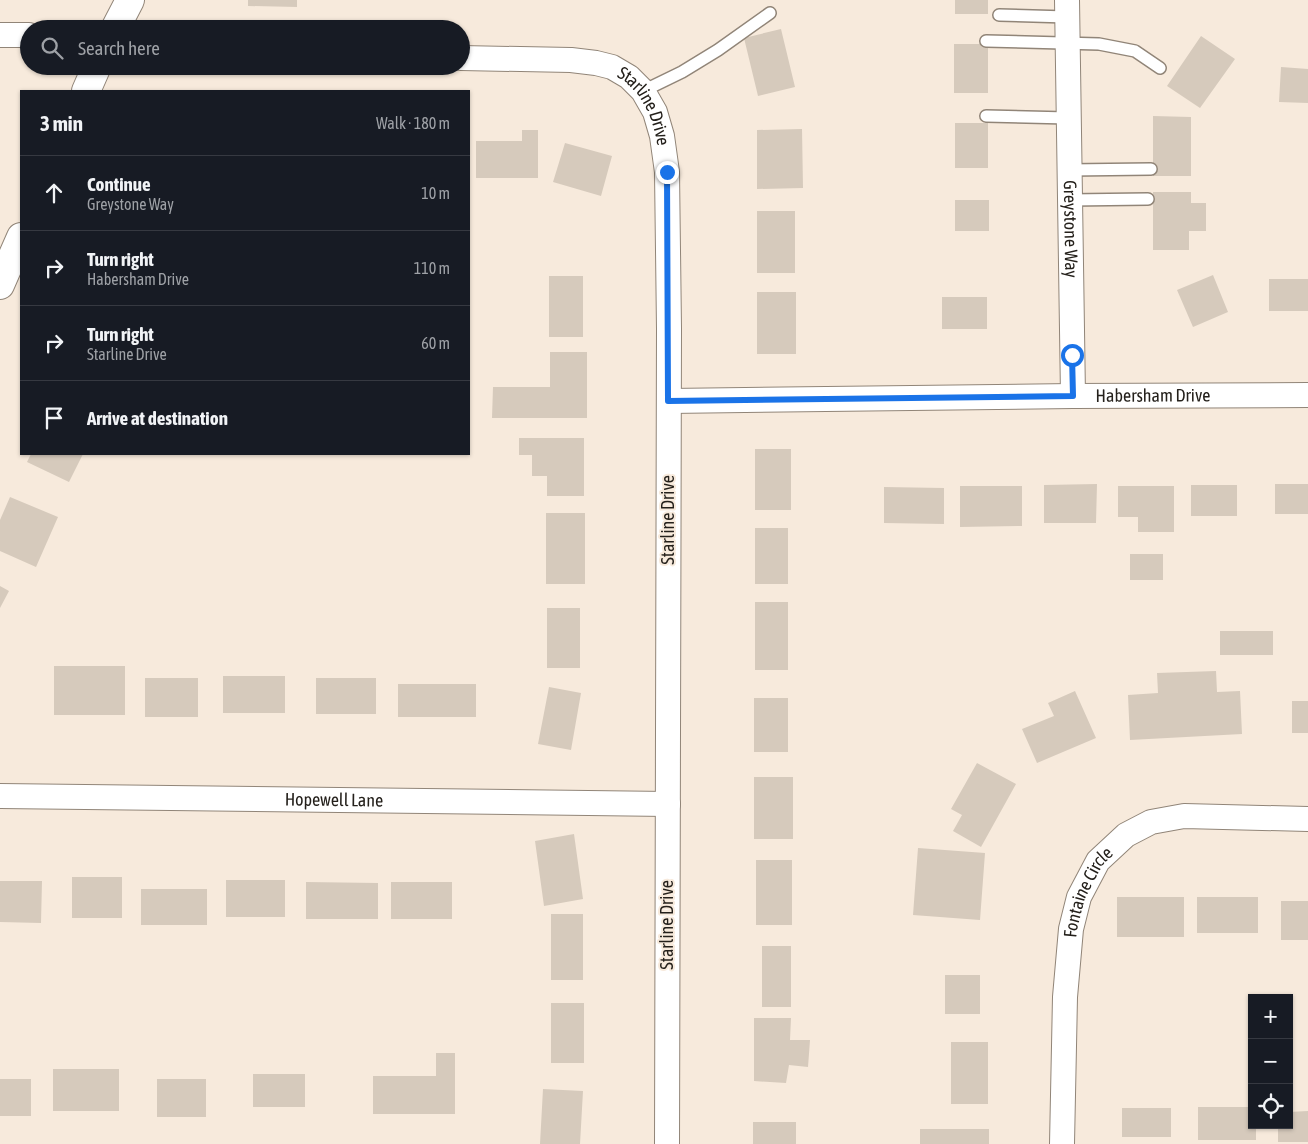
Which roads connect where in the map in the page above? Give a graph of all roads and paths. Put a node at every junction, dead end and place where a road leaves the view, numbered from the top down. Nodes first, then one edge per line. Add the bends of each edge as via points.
1 (130, 0) edge
2 (1067, 8) edge
3 (770, 13) dead end
4 (999, 15) dead end
5 (120, 20) edge
6 (0, 35) edge
7 (20, 35) edge
8 (986, 41) dead end
9 (1067, 51) junction
10 (470, 58) edge
11 (1160, 68) dead end
12 (93, 75) edge
13 (86, 90) edge
14 (643, 91) junction
15 (986, 116) dead end
16 (1068, 118) junction
17 (1151, 169) dead end
18 (1069, 170) junction
19 (1148, 199) dead end
20 (1070, 200) junction
21 (20, 239) edge
22 (0, 285) edge
23 (1073, 396) junction
24 (1308, 396) edge
25 (668, 401) junction
26 (0, 796) edge
27 (668, 804) junction
28 (1308, 819) edge
29 (667, 1144) edge
30 (1062, 1144) edge

1 - 5 street
2 - 4 lane
2 - 9 street, Greystone Way
3 - 14 lane via 718,50
6 - 7 street
8 - 9 lane
9 - 11 lane via 1100,44 1135,51
9 - 16 street, Greystone Way
10 - 14 street, Starline Drive via 596,63 629,77
12 - 13 street
14 - 25 street, Starline Drive via 655,112 667,172
15 - 16 lane
16 - 18 street, Greystone Way
17 - 18 lane
18 - 20 street, Greystone Way
19 - 20 lane
20 - 23 street, Greystone Way
21 - 22 street
23 - 24 street, Habersham Drive
23 - 25 street, Habersham Drive
25 - 27 street, Starline Drive
26 - 27 street, Hopewell Lane
27 - 29 street, Starline Drive
28 - 30 street, Fontaine Circle via 1184,816 1151,822 1126,835 1098,861 1079,896 1071,929 1065,997

